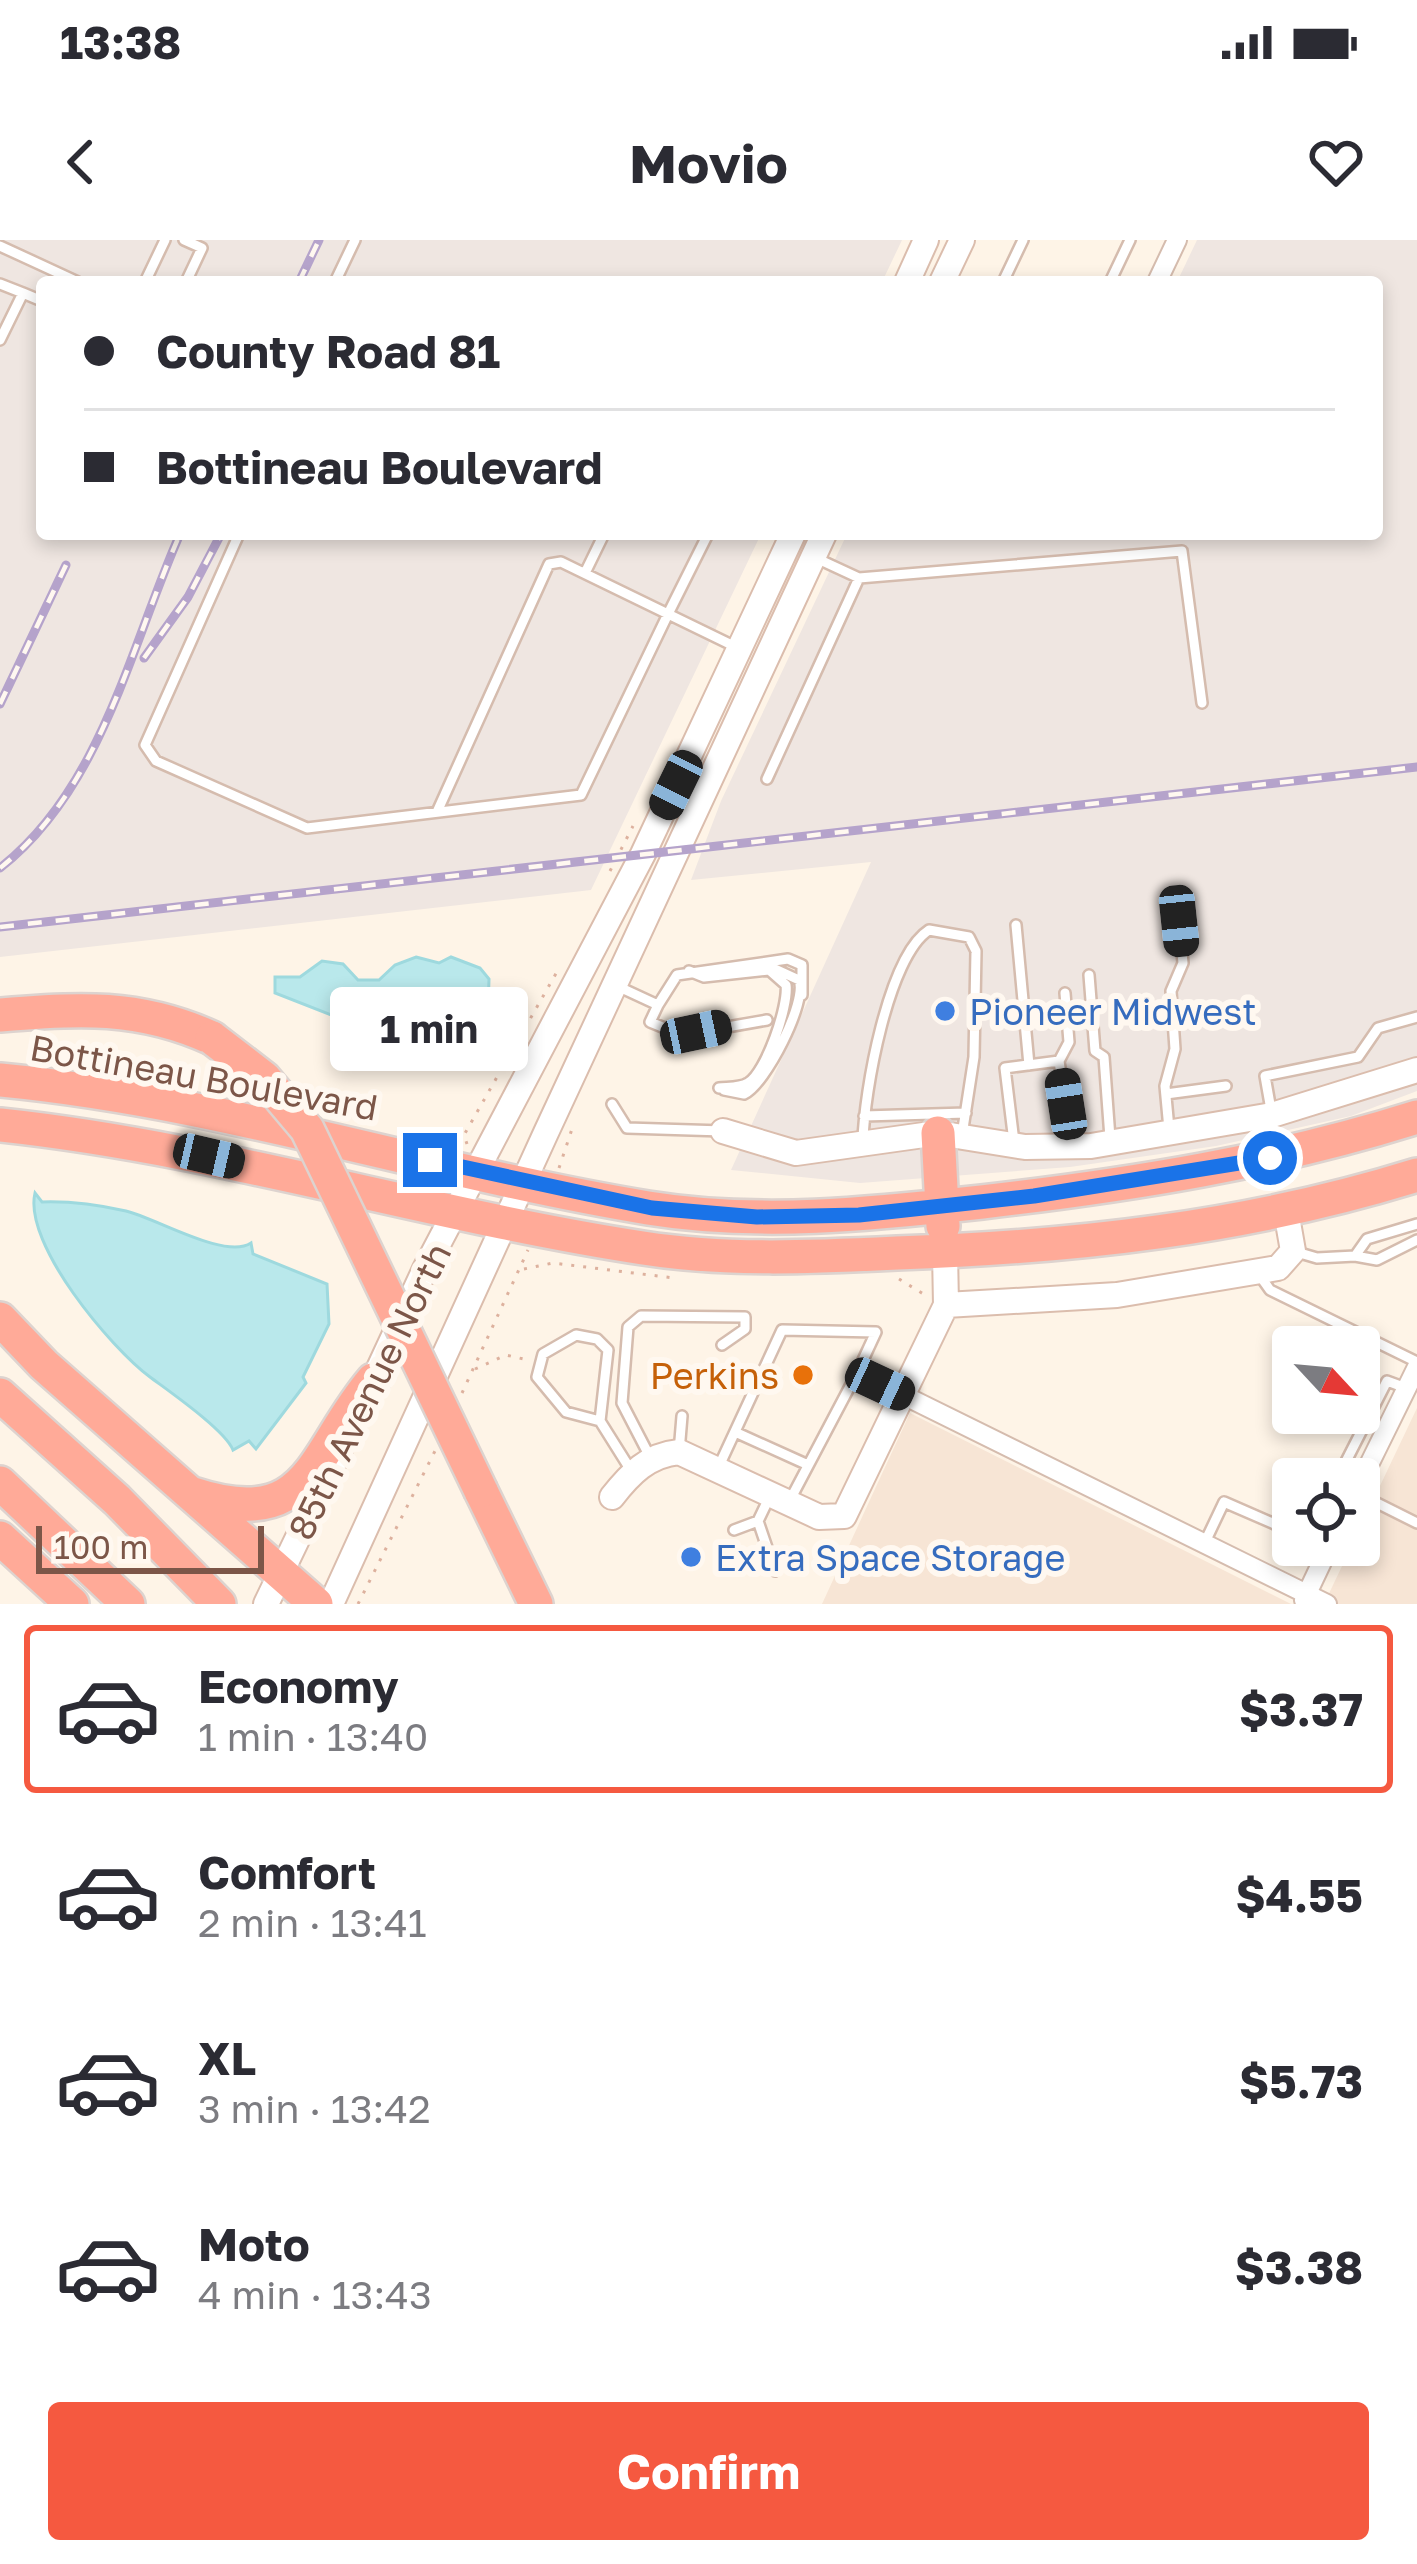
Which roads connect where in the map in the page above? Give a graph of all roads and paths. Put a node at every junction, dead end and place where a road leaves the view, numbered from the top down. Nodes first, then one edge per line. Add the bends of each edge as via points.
1 (165, 240) edge
2 (184, 240) edge
3 (355, 240) edge
4 (926, 240) edge
5 (962, 240) edge
6 (1023, 240) edge
7 (1130, 240) edge
8 (1177, 240) edge
9 (0, 247) edge
10 (64, 276) edge
11 (149, 276) edge
12 (189, 276) edge
13 (338, 276) edge
14 (910, 276) edge
15 (945, 276) edge
16 (1006, 276) edge
17 (1113, 276) edge
18 (1160, 276) edge
19 (0, 284) edge
20 (23, 293) junction
21 (36, 298) edge
22 (0, 340) edge
23 (236, 540) edge
24 (601, 540) edge
25 (704, 540) edge
26 (791, 540) edge
27 (818, 546) edge
28 (585, 573) junction
29 (859, 578) junction
30 (668, 614) junction
31 (740, 649) junction
32 (765, 659) junction
33 (1202, 703) dead end
34 (767, 779) dead end
35 (437, 812) junction
36 (637, 820) dead end
37 (603, 885) dead end
38 (1179, 921) dead end
39 (1016, 925) dead end
40 (567, 953) dead end
41 (769, 970) junction
42 (689, 971) junction
43 (1088, 975) dead end
44 (612, 983) junction
45 (1065, 994) dead end
46 (802, 995) junction
47 (658, 1005) junction
48 (0, 1015) edge
49 (1417, 1017) edge
50 (767, 1019) dead end
51 (1358, 1057) junction
52 (1059, 1060) junction
53 (1029, 1065) junction
54 (1417, 1070) edge
55 (0, 1080) edge
56 (1226, 1086) dead end
57 (1368, 1089) junction
58 (1166, 1094) junction
59 (612, 1104) dead end
60 (1272, 1115) junction
61 (864, 1116) junction
62 (1417, 1118) edge
63 (0, 1125) edge
64 (955, 1127) junction
65 (723, 1131) joint
66 (1169, 1135) junction
67 (1111, 1143) junction
68 (1014, 1144) junction
69 (1072, 1147) junction
70 (863, 1148) junction
71 (483, 1158) junction
72 (1270, 1158) junction
73 (1417, 1175) edge
74 (526, 1184) junction
75 (942, 1206) junction
76 (456, 1210) junction
77 (1286, 1211) junction
78 (1417, 1224) edge
79 (508, 1225) junction
80 (1417, 1240) edge
81 (1293, 1251) junction
82 (945, 1252) junction
83 (1355, 1256) junction
84 (1257, 1273) junction
85 (946, 1305) junction
86 (0, 1319) edge
87 (722, 1345) dead end
88 (536, 1364) junction
89 (1417, 1364) edge
90 (474, 1370) dead end
91 (857, 1373) junction
92 (373, 1380) junction
93 (1412, 1391) edge
94 (0, 1395) edge
95 (903, 1395) junction
96 (682, 1416) dead end
97 (600, 1421) junction
98 (735, 1432) junction
99 (679, 1452) junction
100 (1348, 1458) edge
101 (1376, 1458) edge
102 (806, 1465) junction
103 (642, 1466) junction
104 (718, 1468) junction
105 (0, 1483) edge
106 (184, 1491) junction
107 (612, 1497) dead end
108 (780, 1497) junction
109 (1380, 1501) edge
110 (758, 1521) junction
111 (1417, 1522) edge
112 (1272, 1523) edge
113 (734, 1530) dead end
114 (0, 1538) edge
115 (1203, 1544) junction
116 (1320, 1566) edge
117 (775, 1571) dead end
118 (273, 1590) edge
119 (1305, 1599) edge
120 (72, 1604) edge
121 (128, 1604) edge
122 (219, 1604) edge
123 (316, 1604) edge
124 (331, 1604) edge
125 (536, 1604) edge
126 (1327, 1604) edge

1 - 11 lane
2 - 12 lane via 202,248
3 - 13 lane
4 - 14 main road
5 - 15 main road
6 - 16 lane
7 - 17 lane
8 - 18 street
9 - 10 lane
19 - 20 lane
20 - 21 lane
20 - 22 lane
23 - 35 lane via 147,755 292,825
24 - 28 lane
25 - 30 lane
26 - 27 main road
26 - 31 main road, 85th Avenue North
27 - 29 lane
27 - 32 main road, 85th Avenue North
28 - 30 lane
28 - 35 lane via 549,564
29 - 33 lane via 1183,551
29 - 34 lane
30 - 31 lane
30 - 35 lane via 581,795
31 - 32 main road
31 - 71 main road, 85th Avenue North
32 - 44 main road, 85th Avenue North
36 - 37 path
38 - 58 lane via 1183,963 1171,991 1175,1049
39 - 53 lane
40 - 71 path via 464,1135
41 - 42 lane via 704,977
41 - 46 lane via 799,980
41 - 46 lane via 786,985 779,1026 752,1081 719,1088 744,1094 759,1085
42 - 46 lane via 788,959 802,965
42 - 47 lane via 676,975
43 - 67 lane
44 - 47 lane
44 - 74 main road, 85th Avenue North via 554,1148
45 - 52 lane via 1070,1042
47 - 50 lane via 650,1022 682,1035
48 - 125 highway, bridge via 146,1013 212,1038 264,1078 307,1129
49 - 51 lane via 1378,1028
51 - 57 lane
51 - 60 lane via 1264,1076
52 - 53 lane
52 - 69 lane
53 - 68 lane via 1006,1068
54 - 57 main road
55 - 71 highway, Bottineau Boulevard
56 - 58 lane
57 - 60 main road
58 - 66 lane
59 - 65 lane via 627,1128
60 - 66 main road
61 - 64 lane
61 - 64 lane via 914,945 929,930 956,933 975,944 974,1057
61 - 70 lane
62 - 72 highway, Bottineau Boulevard
63 - 76 highway via 201,1154
64 - 68 main road
64 - 70 main road
64 - 75 highway
65 - 70 main road via 796,1153
66 - 67 main road
67 - 69 main road
68 - 69 main road
71 - 74 highway, Bottineau Boulevard
71 - 76 main road, 85th Avenue North
72 - 75 highway, Bottineau Boulevard
72 - 77 highway
73 - 77 highway
74 - 75 highway, Bottineau Boulevard via 757,1217
74 - 79 main road, 85th Avenue North
75 - 82 highway
76 - 79 highway
76 - 92 main road, 85th Avenue North
77 - 81 main road
77 - 82 highway via 1100,1242
78 - 83 lane via 1367,1239
79 - 82 highway via 722,1256
79 - 124 main road, 85th Avenue North
80 - 83 lane via 1377,1260
81 - 83 lane
81 - 84 main road via 1278,1268
82 - 85 main road
84 - 85 main road via 1117,1295
84 - 89 lane via 1270,1290
85 - 95 main road
86 - 106 highway
87 - 103 lane via 745,1330 745,1317 641,1316 628,1327 622,1402
88 - 90 path via 506,1355
88 - 97 lane via 541,1384 566,1412
88 - 97 lane via 576,1335 597,1339 608,1350
89 - 93 street
91 - 95 lane
91 - 98 lane via 876,1332 782,1330
91 - 102 lane
92 - 106 highway via 344,1414 311,1477 288,1496 229,1505
92 - 118 main road, 85th Avenue North
93 - 100 lane via 1387,1381
93 - 101 street
94 - 122 highway
95 - 108 main road via 844,1516 831,1520
95 - 115 street
96 - 99 lane
97 - 103 lane
98 - 102 lane
98 - 104 lane
99 - 103 main road
99 - 104 main road
102 - 108 lane
103 - 107 main road
104 - 108 main road
105 - 121 highway
106 - 118 highway
108 - 110 lane
109 - 111 lane
110 - 113 lane
110 - 117 lane
112 - 115 lane via 1224,1502
114 - 120 highway
115 - 119 street
116 - 119 street
118 - 123 highway
119 - 126 street

